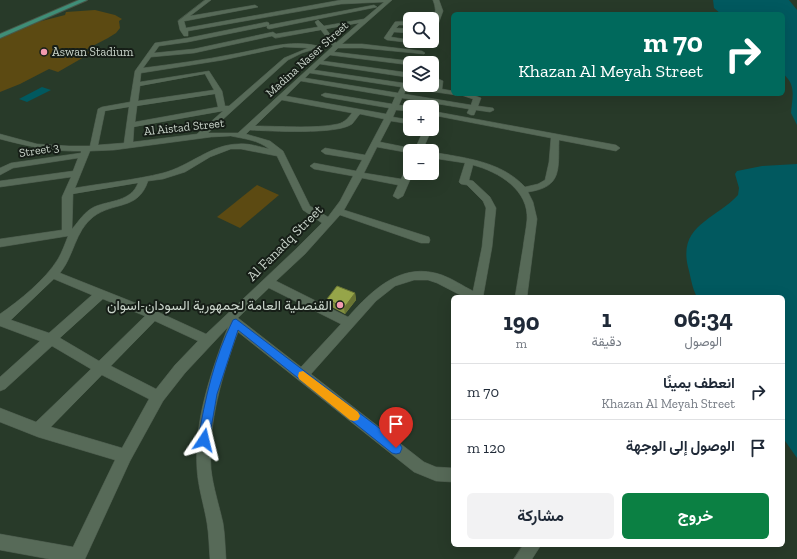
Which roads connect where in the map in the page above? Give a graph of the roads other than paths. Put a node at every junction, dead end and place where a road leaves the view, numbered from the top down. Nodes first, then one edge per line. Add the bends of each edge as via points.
1 (73, 0) edge
2 (84, 0) edge
3 (209, 0) edge
4 (248, 0) edge
5 (389, 0) edge
6 (436, 0) edge
7 (348, 2) junction
8 (383, 6) junction
9 (255, 7) junction
10 (355, 10) junction
11 (439, 13) edge
12 (261, 15) junction
13 (314, 18) junction
14 (184, 19) junction
15 (366, 20) junction
16 (403, 23) edge
17 (268, 25) junction
18 (321, 27) junction
19 (184, 30) junction
20 (392, 30) junction
21 (403, 31) edge
22 (0, 32) edge
23 (274, 35) junction
24 (0, 36) edge
25 (188, 40) junction
26 (394, 40) junction
27 (403, 41) edge
28 (280, 44) junction
29 (337, 44) junction
30 (316, 47) junction
31 (379, 48) junction
32 (425, 48) edge
33 (389, 49) junction
34 (194, 51) junction
35 (329, 53) junction
36 (150, 55) junction
37 (356, 56) junction
38 (373, 58) junction
39 (383, 60) junction
40 (198, 62) junction
41 (318, 62) junction
42 (403, 62) edge
43 (349, 66) junction
44 (380, 70) junction
45 (138, 71) junction
46 (308, 71) junction
47 (207, 72) junction
48 (343, 76) junction
49 (300, 79) junction
50 (376, 81) junction
51 (403, 82) edge
52 (403, 83) edge
53 (403, 83) edge
54 (333, 84) junction
55 (135, 85) junction
56 (403, 89) edge
57 (439, 90) edge
58 (218, 91) junction
59 (416, 92) edge
60 (450, 92) edge
61 (325, 95) junction
62 (471, 96) edge
63 (280, 97) junction
64 (352, 100) junction
65 (425, 100) edge
66 (443, 102) junction
67 (439, 103) edge
68 (317, 104) junction
69 (133, 105) junction
70 (233, 107) junction
71 (474, 107) junction
72 (222, 108) junction
73 (346, 109) junction
74 (403, 110) edge
75 (490, 110) dead end
76 (358, 112) junction
77 (391, 112) junction
78 (439, 117) edge
79 (403, 118) edge
80 (468, 119) junction
81 (131, 125) junction
82 (248, 128) junction
83 (240, 135) junction
84 (0, 136) edge
85 (200, 136) junction
86 (555, 136) junction
87 (374, 144) junction
88 (128, 146) junction
89 (616, 148) dead end
90 (403, 149) edge
91 (88, 151) junction
92 (325, 151) dead end
93 (280, 153) junction
94 (439, 156) edge
95 (367, 158) junction
96 (470, 162) junction
97 (314, 166) dead end
98 (0, 172) edge
99 (77, 173) junction
100 (359, 174) junction
101 (144, 180) junction
102 (405, 180) edge
103 (404, 183) junction
104 (0, 184) edge
105 (522, 190) junction
106 (69, 192) junction
107 (398, 196) dead end
108 (338, 211) junction
109 (329, 222) junction
110 (71, 232) junction
111 (425, 240) dead end
112 (0, 243) edge
113 (52, 274) junction
114 (268, 282) junction
115 (101, 294) junction
116 (470, 295) edge
117 (477, 295) edge
118 (521, 295) edge
119 (154, 315) junction
120 (0, 321) edge
121 (233, 321) junction
122 (349, 323) junction
123 (50, 339) junction
124 (207, 340) junction
125 (101, 368) junction
126 (302, 375) junction
127 (0, 385) edge
128 (158, 397) junction
129 (0, 415) edge
130 (38, 430) junction
131 (125, 456) junction
132 (451, 475) edge
133 (0, 542) edge
134 (531, 547) edge
135 (77, 558) edge
136 (218, 559) edge
137 (522, 559) edge

1 - 22 main road
2 - 24 main road
3 - 14 street
4 - 9 street
5 - 7 street
5 - 8 street, Madina Naser Street
6 - 11 street
7 - 10 street
7 - 12 street
8 - 10 street
8 - 15 street, Madina Naser Street
9 - 12 street
9 - 14 street
10 - 13 street
12 - 17 street
12 - 19 street
13 - 17 street
13 - 18 street
14 - 19 street
15 - 18 street
15 - 29 street, Madina Naser Street
16 - 20 street via 397,23
17 - 23 street
17 - 25 street
18 - 23 street
18 - 29 street
19 - 25 street
20 - 21 street
20 - 26 street via 387,38
23 - 28 street
23 - 34 street
25 - 34 street
25 - 36 street via 157,44
26 - 27 street
26 - 33 street
28 - 30 street
28 - 40 street
29 - 30 street
29 - 31 street
29 - 35 street, Madina Naser Street
30 - 70 street via 286,59
31 - 33 street
31 - 38 street
32 - 33 street via 421,56
34 - 36 street
34 - 40 street
35 - 37 street
35 - 41 street, Madina Naser Street
36 - 45 street
37 - 38 street
37 - 43 street
38 - 39 street
39 - 42 street
39 - 44 street
40 - 45 street
40 - 47 street
41 - 43 street
41 - 46 street, Madina Naser Street
43 - 44 street
43 - 48 street
44 - 50 street
44 - 51 street
45 - 55 street
46 - 48 street
46 - 49 street, Madina Naser Street
47 - 55 street
47 - 58 street
48 - 50 street
49 - 54 street
49 - 63 street, Madina Naser Street
50 - 52 street
53 - 54 street
54 - 61 street
55 - 69 street
56 - 77 street, Al Fanadq Street
57 - 60 street
58 - 69 street
58 - 72 street
59 - 65 street
60 - 66 street
61 - 64 street
61 - 68 street
62 - 71 street via 476,97
63 - 68 street
63 - 82 street, Madina Naser Street
64 - 73 street
64 - 77 street
66 - 67 street
66 - 71 street
68 - 73 street
69 - 81 street
69 - 91 street via 102,109
70 - 72 street
70 - 85 street
71 - 75 street
71 - 80 street
72 - 81 street
73 - 76 street
74 - 77 street
76 - 77 street
76 - 82 street via 349,122 340,126 302,129
77 - 79 street
77 - 87 street, Al Fanadq Street
78 - 80 street
80 - 86 street
81 - 88 street
82 - 83 street, Madina Naser Street
83 - 85 street, Al Aistad Street
83 - 93 street, Al Aistad Street via 267,143
84 - 91 street, Al Aistad Street via 37,146
85 - 88 street, Al Aistad Street
86 - 89 street
86 - 105 street via 552,174 548,183
87 - 90 street
87 - 95 street, Al Fanadq Street
88 - 91 street, Al Aistad Street
91 - 98 street, Street 3 via 11,166
91 - 99 street
92 - 95 street
93 - 101 street via 241,146 230,147 207,155 182,170
93 - 109 street via 306,208
94 - 96 street
95 - 100 street, Al Fanadq Street
96 - 105 street via 505,174
96 - 117 street via 464,182 470,183 487,199 491,208 487,247
97 - 100 street
99 - 104 street
99 - 106 street
100 - 103 street
100 - 108 street, Al Fanadq Street
101 - 106 street
101 - 110 street via 136,196 96,211
102 - 103 street
103 - 107 street
105 - 118 street via 528,199 532,219
106 - 110 street via 66,208
108 - 109 street, Al Fanadq Street
108 - 111 street
109 - 114 street, Al Fanadq Street
110 - 112 street
110 - 113 street via 62,260
113 - 115 street
113 - 120 street via 17,309
114 - 121 street, Al Fanadq Street
114 - 122 street
115 - 119 street
115 - 123 street
116 - 122 street via 440,279 414,276 391,283 372,298
119 - 124 street
119 - 125 street
120 - 123 street
121 - 124 street, Al Fanadq Street
121 - 126 street
121 - 136 street via 212,394 204,440 204,470 215,522
122 - 126 street
123 - 125 street
123 - 127 street
124 - 128 street, Al Fanadq Street
125 - 128 street
125 - 130 street
126 - 132 street via 419,467 436,474
128 - 131 street, Al Fanadq Street
129 - 130 street
130 - 131 street
131 - 135 street, Al Fanadq Street
133 - 135 street
134 - 137 street

